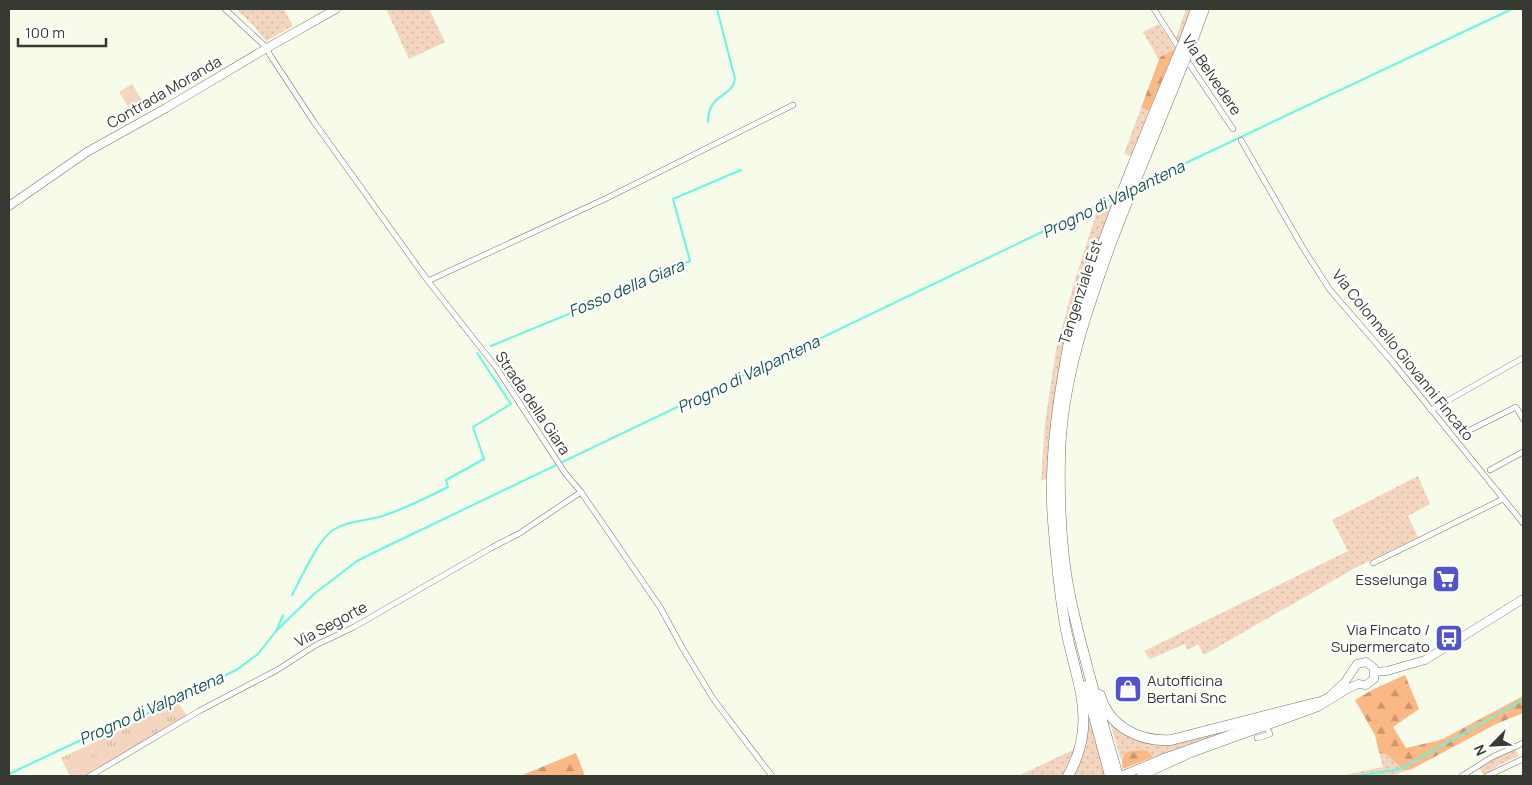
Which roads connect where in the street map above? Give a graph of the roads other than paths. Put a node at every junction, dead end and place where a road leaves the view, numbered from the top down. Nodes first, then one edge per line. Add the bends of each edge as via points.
1 (225, 9) edge
2 (336, 9) edge
3 (1154, 9) edge
4 (1196, 9) edge
5 (1204, 9) edge
6 (1187, 44) junction
7 (267, 48) junction
8 (1180, 61) junction
9 (793, 105) dead end
10 (1233, 129) dead end
11 (1242, 142) dead end
12 (9, 206) edge
13 (428, 281) junction
14 (1523, 358) edge
15 (1431, 410) junction
16 (1523, 420) edge
17 (1468, 431) dead end
18 (1523, 452) edge
19 (1490, 470) dead end
20 (582, 492) junction
21 (1502, 498) junction
22 (1523, 523) edge
23 (1373, 563) dead end
24 (1060, 590) junction
25 (1523, 599) edge
26 (1071, 600) junction
27 (1352, 672) junction
28 (1375, 672) junction
29 (1358, 684) junction
30 (1316, 703) junction
31 (1266, 726) junction
32 (1257, 738) dead end
33 (1522, 743) edge
34 (1523, 750) edge
35 (1523, 759) edge
36 (1122, 775) edge
37 (90, 776) edge
38 (772, 776) edge
39 (1068, 776) edge
40 (1110, 776) edge
41 (1141, 776) edge
42 (1462, 776) edge
43 (1486, 776) edge

1 - 7 street, Strada della Giara
2 - 7 main road, Contrada Moranda
3 - 10 street, Via Belvedere
4 - 6 highway, Tangenziale Est
5 - 6 highway, Tangenziale Est
6 - 8 highway, Tangenziale Est, bridge
7 - 12 main road, Contrada Moranda via 87,152
7 - 13 street, Strada della Giara via 314,122
8 - 24 highway, Tangenziale Est via 1111,218 1071,335 1052,458 1053,519
8 - 26 highway, Tangenziale Est via 1090,301 1073,359 1062,422 1060,458 1061,514
9 - 13 street via 607,198
11 - 15 street, Via Colonnello Giovanni Fincato via 1330,290
13 - 20 street, Strada della Giara via 496,367 565,473
14 - 15 street
15 - 21 street, Via Colonnello Giovanni Fincato
16 - 17 street via 1516,407
18 - 19 street
20 - 37 street, Via Segorte via 520,533 199,711
20 - 38 street, Strada della Giara via 660,607 714,700
21 - 22 street, Via Colonnello Giovanni Fincato
21 - 23 street
24 - 39 highway via 1084,715 1080,748
24 - 40 highway
25 - 28 main road via 1425,660
26 - 30 highway via 1102,701 1119,725 1130,733 1156,741 1171,740
26 - 36 highway
27 - 28 main road via 1355,665 1364,662 1372,665
27 - 29 main road
27 - 30 main road via 1329,697
28 - 29 main road via 1371,683
29 - 31 main road via 1318,708
30 - 36 main road
31 - 32 street via 1270,734
31 - 41 main road via 1190,753
33 - 34 street
33 - 42 street
35 - 43 street

